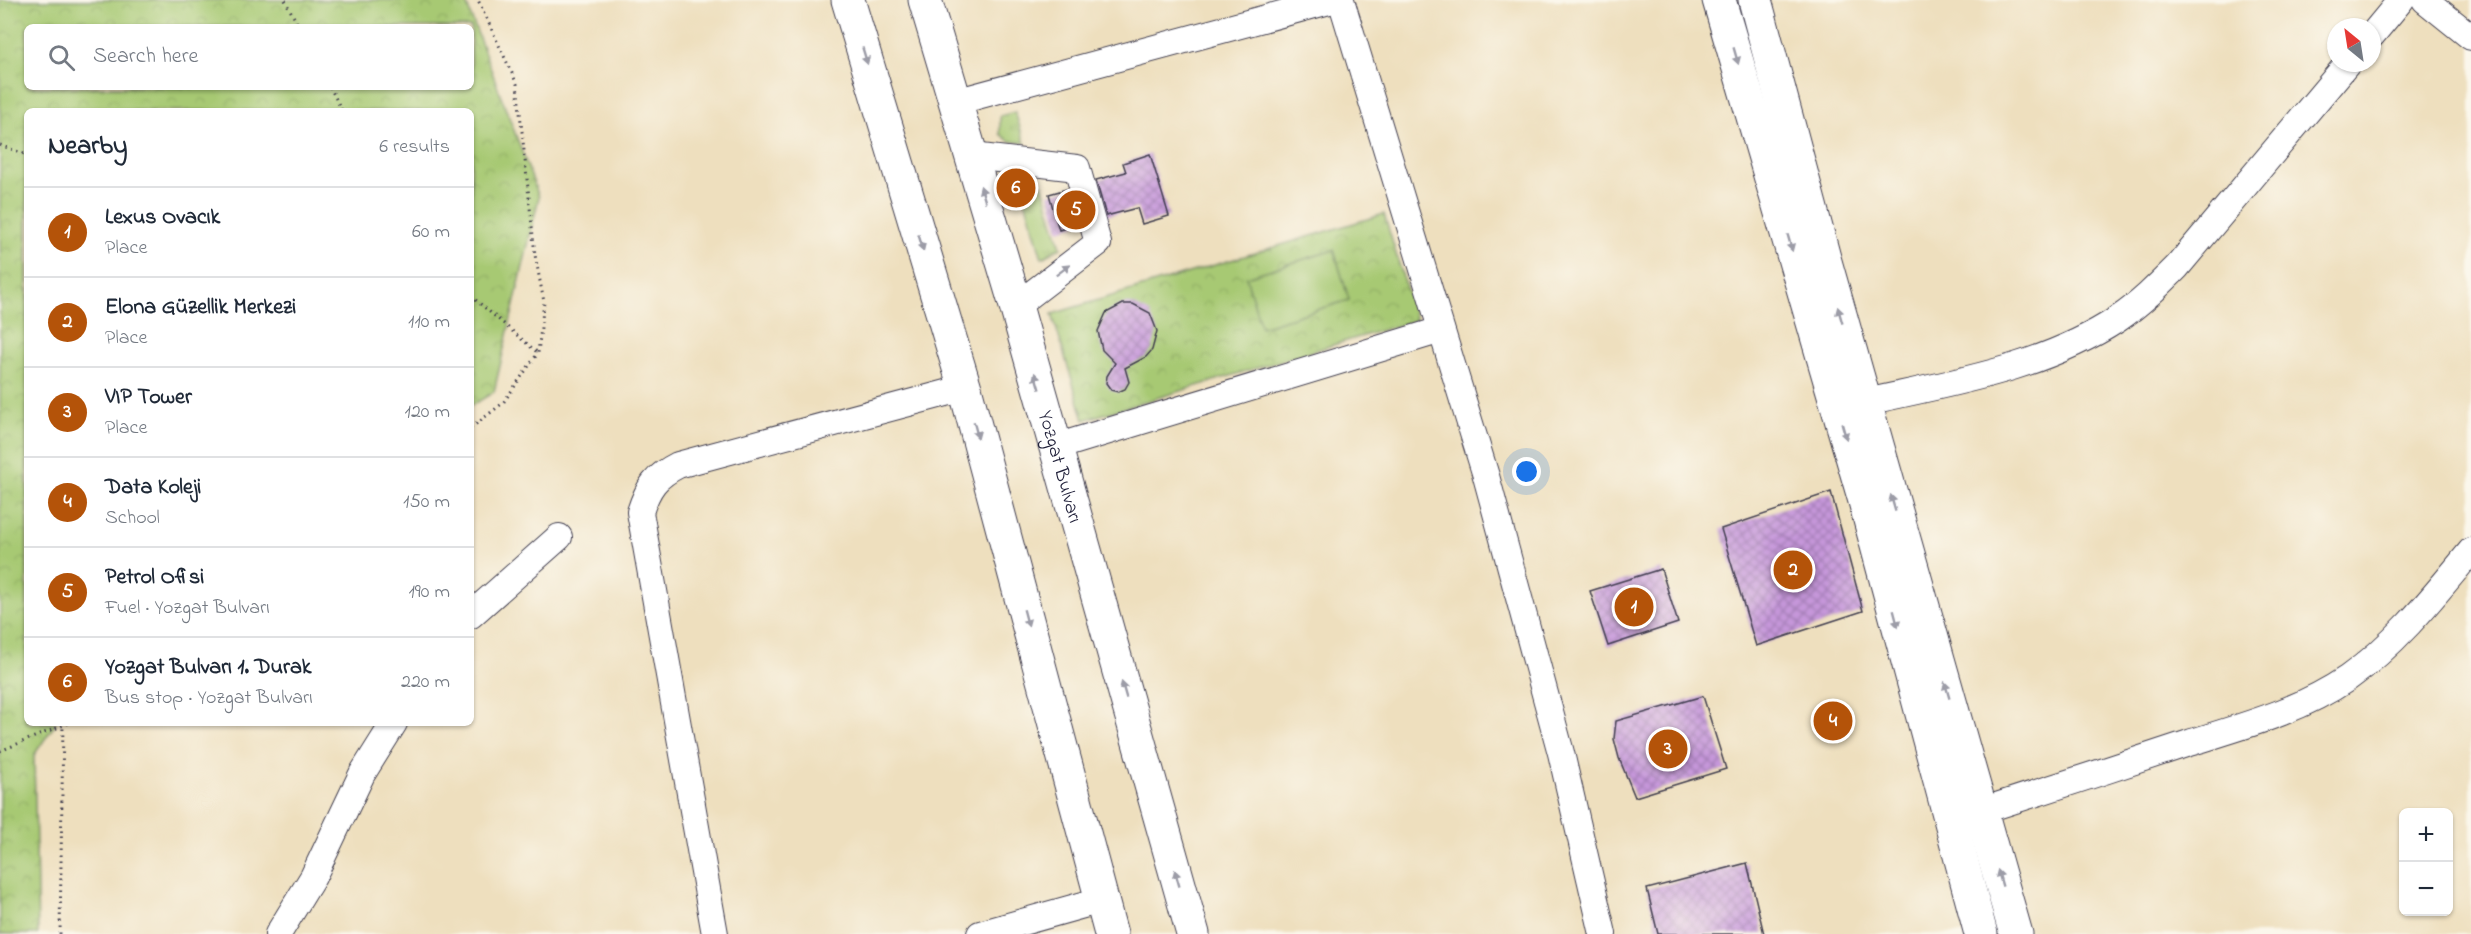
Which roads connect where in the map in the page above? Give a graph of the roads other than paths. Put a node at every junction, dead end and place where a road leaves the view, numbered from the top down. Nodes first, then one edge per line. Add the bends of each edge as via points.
1 (848, 0) edge
2 (925, 0) edge
3 (1333, 0) edge
4 (1341, 0) edge
5 (1719, 0) edge
6 (1755, 0) edge
7 (2401, 0) edge
8 (2425, 0) edge
9 (2381, 24) edge
10 (2471, 37) edge
11 (2340, 72) edge
12 (956, 102) junction
13 (972, 156) junction
14 (1016, 306) junction
15 (1442, 330) junction
16 (965, 388) junction
17 (1866, 402) junction
18 (1056, 447) junction
19 (559, 537) dead end
20 (2471, 551) edge
21 (474, 612) edge
22 (392, 726) edge
23 (1981, 811) junction
24 (1101, 900) junction
25 (278, 934) edge
26 (715, 934) edge
27 (980, 934) edge
28 (1111, 934) edge
29 (1193, 934) edge
30 (1603, 934) edge
31 (1981, 934) edge
32 (2016, 934) edge

1 -> 16 main road
2 - 12 main road, Yozgat Bulvarı
3 - 12 street
4 - 15 street
5 -> 31 main road via 1865,501
17 -> 6 main road
7 - 9 street
8 - 10 street
11 - 17 street via 2177,267 2118,318 2051,354
12 - 13 main road, Yozgat Bulvarı
14 -> 13 main road, Yozgat Bulvarı
14 -> 13 street via 1098,243 1077,168
18 -> 14 main road, Yozgat Bulvarı
15 - 18 street
15 - 30 street via 1561,753
16 -> 24 main road
16 - 26 street via 678,465 658,475 647,490 640,512
23 -> 17 main road
29 -> 18 main road, Yozgat Bulvarı
19 - 21 street
20 - 23 street via 2387,646 2346,679 2314,698 2252,723
22 - 25 street via 362,774 314,877
32 -> 23 main road
24 - 27 street
24 - 28 main road

